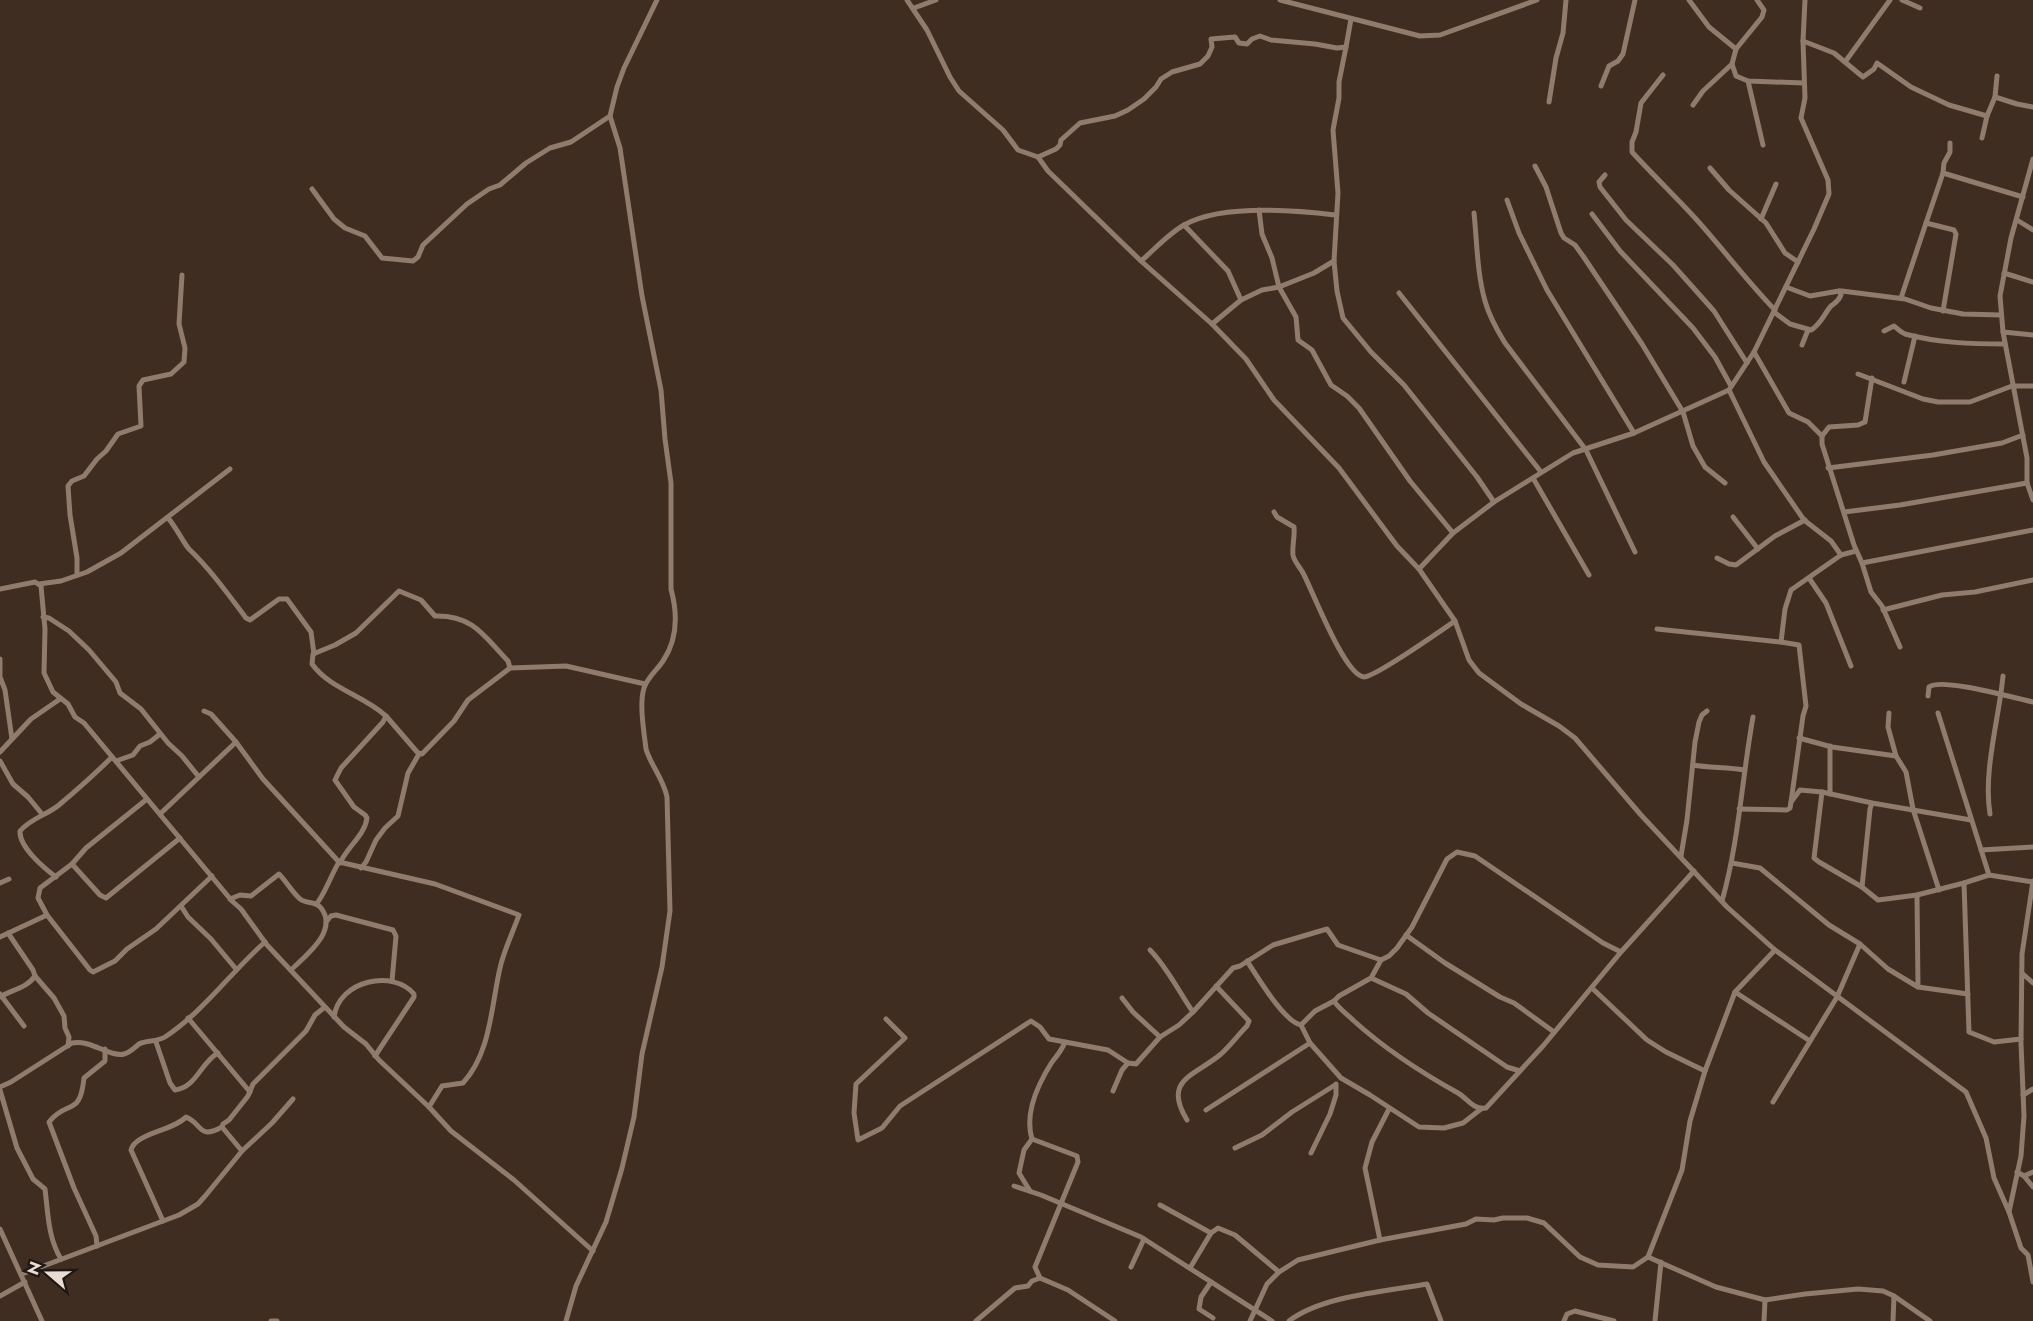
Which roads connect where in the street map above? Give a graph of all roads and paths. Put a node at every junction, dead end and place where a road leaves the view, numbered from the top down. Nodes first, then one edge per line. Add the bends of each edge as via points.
1 (657, 0) edge
2 (907, 0) edge
3 (936, 0) edge
4 (1280, 0) edge
5 (1536, 0) edge
6 (1566, 0) edge
7 (1635, 0) edge
8 (1689, 0) edge
9 (1757, 0) edge
10 (1805, 0) edge
11 (1890, 0) edge
12 (1902, 0) edge
13 (1920, 8) dead end
14 (914, 9) junction
15 (1351, 19) junction
16 (1803, 41) junction
17 (1346, 47) junction
18 (1736, 49) junction
19 (1845, 62) junction
20 (1732, 64) junction
21 (1663, 75) dead end
22 (1997, 76) dead end
23 (1748, 81) junction
24 (1804, 83) junction
25 (1601, 86) dead end
26 (1995, 97) junction
27 (1549, 102) dead end
28 (1693, 105) dead end
29 (2033, 107) edge
30 (610, 116) junction
31 (1987, 116) junction
32 (1982, 138) dead end
33 (1950, 143) dead end
34 (1763, 145) dead end
35 (1038, 157) junction
36 (2033, 159) edge
37 (1535, 166) dead end
38 (1710, 168) dead end
39 (1943, 173) junction
40 (1605, 175) dead end
41 (1776, 183) dead end
42 (312, 189) dead end
43 (2023, 197) junction
44 (1507, 200) dead end
45 (1259, 210) junction
46 (1474, 213) dead end
47 (1592, 214) dead end
48 (1335, 215) junction
49 (1761, 219) junction
50 (2017, 220) junction
51 (1926, 223) junction
52 (1184, 225) junction
53 (2033, 230) edge
54 (1141, 261) junction
55 (1334, 261) junction
56 (1798, 262) junction
57 (2004, 273) junction
58 (182, 275) dead end
59 (2033, 282) edge
60 (1279, 287) junction
61 (1786, 287) junction
62 (1839, 291) junction
63 (1399, 293) dead end
64 (1901, 298) junction
65 (1241, 300) junction
66 (1943, 310) junction
67 (1774, 311) junction
68 (2001, 315) junction
69 (1212, 324) junction
70 (1808, 330) junction
71 (1884, 331) dead end
72 (2003, 332) junction
73 (2033, 335) edge
74 (1916, 336) junction
75 (2005, 344) junction
76 (1802, 345) dead end
77 (1754, 352) junction
78 (1747, 363) junction
79 (1858, 374) dead end
80 (1872, 378) junction
81 (1904, 382) dead end
82 (2012, 386) junction
83 (2033, 386) edge
84 (1730, 388) junction
85 (1683, 412) junction
86 (1634, 433) junction
87 (2023, 435) junction
88 (1822, 436) junction
89 (1586, 450) junction
90 (1828, 468) junction
91 (230, 469) dead end
92 (1541, 472) junction
93 (1533, 478) junction
94 (1725, 483) dead end
95 (2027, 483) junction
96 (2033, 500) edge
97 (1494, 502) junction
98 (1274, 512) dead end
99 (1844, 512) junction
100 (1733, 517) dead end
101 (168, 518) junction
102 (1805, 520) junction
103 (2033, 530) edge
104 (1453, 533) junction
105 (1758, 549) junction
106 (1856, 551) junction
107 (1635, 552) dead end
108 (1840, 555) junction
109 (1717, 558) dead end
110 (1862, 563) junction
111 (1419, 569) junction
112 (77, 575) junction
113 (1589, 575) dead end
114 (1809, 578) junction
115 (2033, 580) edge
116 (39, 584) junction
117 (0, 589) edge
118 (1883, 610) junction
119 (43, 617) junction
120 (1455, 621) junction
121 (1657, 629) dead end
122 (1781, 642) junction
123 (1900, 647) dead end
124 (314, 654) junction
125 (0, 659) edge
126 (1851, 666) dead end
127 (510, 668) junction
128 (0, 676) edge
129 (2003, 676) dead end
130 (645, 684) junction
131 (2001, 695) junction
132 (1928, 696) dead end
133 (60, 699) junction
134 (2033, 702) edge
135 (204, 711) dead end
136 (1707, 711) dead end
137 (1889, 713) dead end
138 (1938, 713) dead end
139 (386, 716) junction
140 (1754, 717) dead end
141 (160, 734) junction
142 (1799, 738) junction
143 (12, 739) junction
144 (236, 742) junction
145 (1830, 746) junction
146 (0, 752) edge
147 (419, 754) junction
148 (1896, 756) junction
149 (114, 759) junction
150 (0, 761) edge
151 (1693, 765) junction
152 (1744, 770) junction
153 (198, 777) junction
154 (1822, 792) junction
155 (1830, 794) junction
156 (147, 799) junction
157 (1791, 802) junction
158 (1872, 803) junction
159 (1739, 809) junction
160 (1914, 809) junction
161 (42, 814) junction
162 (160, 814) junction
163 (1990, 814) dead end
164 (1971, 820) junction
165 (180, 838) junction
166 (2033, 847) edge
167 (1981, 850) junction
168 (1680, 856) junction
169 (339, 862) junction
170 (1732, 863) junction
171 (72, 864) junction
172 (360, 868) junction
173 (1694, 871) junction
174 (1989, 875) junction
175 (56, 876) junction
176 (212, 876) junction
177 (9, 879) dead end
178 (2033, 881) edge
179 (0, 883) edge
180 (1964, 883) junction
181 (1862, 887) junction
182 (1939, 890) junction
183 (1917, 895) junction
184 (2032, 897) edge
185 (230, 899) junction
186 (1722, 901) junction
187 (316, 904) junction
188 (180, 906) junction
189 (47, 915) junction
190 (326, 922) junction
191 (8, 933) junction
192 (1406, 935) junction
193 (0, 937) edge
194 (265, 942) junction
195 (1860, 944) junction
196 (1150, 950) dead end
197 (1775, 950) junction
198 (1621, 952) junction
199 (1382, 960) junction
200 (1247, 961) junction
201 (236, 969) junction
202 (291, 970) junction
203 (2023, 974) junction
204 (35, 976) junction
205 (1371, 978) junction
206 (392, 981) junction
207 (2033, 983) edge
208 (1216, 986) junction
209 (1918, 987) junction
210 (1592, 988) junction
211 (1735, 992) junction
212 (1968, 994) junction
213 (1, 996) edge
214 (1837, 997) junction
215 (1122, 998) dead end
216 (1334, 1001) junction
217 (325, 1007) junction
218 (1193, 1012) junction
219 (334, 1017) junction
220 (188, 1018) junction
221 (886, 1019) dead end
222 (1301, 1025) junction
223 (24, 1026) dead end
224 (1554, 1032) junction
225 (1160, 1037) junction
226 (2021, 1039) junction
227 (1810, 1041) junction
228 (156, 1042) junction
229 (1065, 1042) junction
230 (1310, 1043) junction
231 (68, 1046) junction
232 (105, 1049) junction
233 (218, 1053) junction
234 (375, 1056) junction
235 (1128, 1063) junction
236 (1520, 1071) junction
237 (1705, 1071) junction
238 (1341, 1078) junction
239 (1335, 1085) junction
240 (0, 1088) edge
241 (2033, 1089) edge
242 (1113, 1091) dead end
243 (250, 1092) junction
244 (2023, 1095) junction
245 (293, 1099) dead end
246 (1773, 1102) dead end
247 (429, 1107) junction
248 (1389, 1109) junction
249 (1481, 1109) junction
250 (1206, 1110) dead end
251 (1187, 1120) dead end
252 (222, 1127) junction
253 (1032, 1139) junction
254 (1235, 1148) dead end
255 (242, 1151) junction
256 (1311, 1153) dead end
257 (2017, 1172) junction
258 (2033, 1172) edge
259 (2024, 1176) junction
260 (1014, 1186) dead end
261 (2033, 1187) edge
262 (1030, 1191) junction
263 (1060, 1203) junction
264 (1160, 1205) dead end
265 (2009, 1212) junction
266 (163, 1221) junction
267 (0, 1229) edge
268 (1211, 1233) junction
269 (1144, 1239) junction
270 (1380, 1240) junction
271 (97, 1246) junction
272 (593, 1251) junction
273 (1648, 1257) junction
274 (61, 1259) junction
275 (1661, 1262) junction
276 (1131, 1267) dead end
277 (1190, 1268) junction
278 (1279, 1272) junction
279 (22, 1274) junction
280 (1040, 1278) junction
281 (25, 1282) junction
282 (1211, 1282) junction
283 (2033, 1282) edge
284 (0, 1296) edge
285 (1894, 1296) junction
286 (1765, 1300) junction
287 (1256, 1309) junction
288 (1213, 1318) dead end
289 (42, 1321) edge
290 (271, 1321) edge
291 (277, 1321) edge
292 (567, 1321) edge
293 (976, 1321) edge
294 (1115, 1321) edge
295 (1250, 1321) edge
296 (1272, 1321) edge
297 (1289, 1321) edge
298 (1441, 1321) edge
299 (1564, 1321) edge
300 (1614, 1321) edge
301 (1655, 1321) edge
302 (1764, 1321) edge
303 (1893, 1321) edge
304 (1930, 1321) edge

1 - 30 street via 624,68
2 - 14 street
3 - 14 street
4 - 15 street
5 - 15 street via 1440,35 1420,36
6 - 27 street
7 - 25 street via 1623,54 1609,66
8 - 18 street via 1709,27
9 - 18 street via 1764,10 1762,17
10 - 16 street
11 - 19 street
12 - 13 street
14 - 35 street via 959,91 1003,130 1018,150
15 - 17 street
16 - 19 street via 1834,53
16 - 24 street
17 - 35 street via 1260,36 1247,44 1239,43 1235,37 1211,39 1208,56 1200,63 1161,79 1128,110 1080,123 1056,149
17 - 48 street via 1333,130 1338,193
18 - 20 street
19 - 31 street via 1863,77 1877,63 1911,87 1949,105
20 - 23 street via 1736,76
20 - 28 street
21 - 67 street via 1641,103 1632,152 1693,215
22 - 26 street
23 - 24 street
23 - 34 street
24 - 56 street via 1801,118 1828,180 1829,194
26 - 29 street
26 - 31 street
30 - 42 street via 571,142 550,148 500,185 466,204 423,245 413,261 382,258 365,236 334,219
30 - 130 street via 620,148 642,296 662,390 671,483 675,638
31 - 32 street
33 - 39 street
35 - 54 street
36 - 43 street
37 - 85 street via 1564,238 1584,256
38 - 49 street
39 - 43 street
39 - 51 street
40 - 78 street via 1600,187 1626,220 1714,311
41 - 49 street
43 - 50 street
44 - 86 street via 1547,290
45 - 48 street
45 - 52 street via 1223,212
45 - 60 street via 1262,234
46 - 89 street via 1485,301 1493,324
47 - 84 street via 1620,251 1693,328 1715,357
48 - 55 street
49 - 56 street via 1785,253
50 - 53 street
50 - 57 street
51 - 64 street
51 - 66 street via 1954,230 1956,234
52 - 54 street
52 - 65 street via 1228,271
54 - 69 street
55 - 60 street
55 - 97 street via 1343,318 1404,385
56 - 61 street
57 - 59 street
57 - 68 street
58 - 112 street via 179,324 184,362 171,374 142,380 141,426 118,434 84,476 68,486
60 - 65 street
60 - 104 street via 1296,317 1298,340 1312,350 1331,385 1359,408 1410,481
61 - 62 street via 1810,296
61 - 67 street
62 - 64 street
62 - 70 street via 1838,303 1831,306 1815,328
63 - 92 street
64 - 66 street
65 - 69 street
66 - 68 street
67 - 70 street via 1790,324
67 - 77 street
68 - 72 street
69 - 111 street via 1246,359 1274,400 1339,468
70 - 76 street
71 - 74 street via 1894,326
72 - 73 street
72 - 75 street
74 - 75 street
74 - 81 street
75 - 82 street
77 - 78 street
77 - 88 street via 1789,413 1808,422
78 - 84 street
79 - 80 street
80 - 82 street via 1938,402 1977,401
80 - 88 street via 1865,422 1829,427
82 - 83 street
82 - 87 street
84 - 85 street
84 - 102 street via 1764,462
85 - 86 street
85 - 94 street via 1693,446 1705,467
86 - 89 street
87 - 90 street via 2002,443 1933,455
87 - 95 street
88 - 90 street
89 - 92 street via 1573,453
89 - 107 street
90 - 99 street
91 - 101 street
92 - 93 street
93 - 97 street
93 - 113 street
95 - 96 street
95 - 99 street
97 - 104 street
98 - 120 street via 1294,527 1295,560 1339,650 1361,676 1376,671
99 - 106 street
100 - 105 street
101 - 112 street via 121,553
101 - 124 street via 246,618 250,620 279,599 287,599 311,632
102 - 105 street
102 - 108 street via 1831,541
103 - 110 street
104 - 111 street
105 - 109 street via 1736,565
106 - 108 street
106 - 110 street
108 - 114 street
110 - 118 street via 1871,592
111 - 120 street
112 - 116 street
114 - 122 street via 1791,590
114 - 126 street via 1826,603
115 - 118 street via 1942,595
116 - 117 street
116 - 119 street via 43,590
118 - 123 street
119 - 133 street via 44,673
119 - 141 street via 69,631
120 - 168 street via 1473,666 1521,704 1575,738
121 - 122 street
122 - 142 street via 1799,645 1806,706
124 - 127 street via 356,633 399,591 422,600 435,616 471,623 508,661
124 - 139 street via 312,664 325,680
125 - 128 street
127 - 130 street via 566,666
127 - 147 street via 468,700 454,721
128 - 143 street
129 - 131 street
130 - 272 street via 646,749 667,797 670,911 632,1127 606,1222
131 - 132 street via 1936,683 1929,687
131 - 134 street
131 - 163 street via 1988,800
133 - 143 street via 31,719
133 - 149 street
135 - 144 street
136 - 151 street via 1699,722
137 - 148 street via 1888,727
138 - 164 street
139 - 147 street
139 - 169 street via 335,780 367,818 364,830
140 - 152 street
141 - 149 street via 133,755
141 - 153 street
142 - 145 street
142 - 157 street
143 - 146 street
144 - 153 street
144 - 169 street via 263,779
145 - 148 street
145 - 155 street
147 - 172 street via 410,767 398,816 376,840
148 - 160 street via 1906,772
149 - 156 street
149 - 161 street
150 - 161 street via 13,784
151 - 152 street
151 - 168 street
152 - 159 street
153 - 162 street
154 - 155 street
154 - 157 street via 1800,790
154 - 181 street via 1814,858
155 - 158 street
156 - 162 street
156 - 171 street
157 - 159 street via 1787,810
158 - 160 street
158 - 181 street
159 - 170 street
160 - 164 street
160 - 182 street
161 - 175 street via 22,828 20,836 44,869
162 - 165 street
164 - 167 street
165 - 171 street via 106,898
165 - 176 street
166 - 167 street
167 - 174 street
168 - 173 street
169 - 172 street
169 - 187 street
170 - 186 street
170 - 195 street via 1760,868 1830,925
171 - 175 street
172 - 247 street via 435,884 519,915 501,965 479,1060 463,1083 441,1086
173 - 186 street
173 - 198 street
174 - 178 street
174 - 180 street
175 - 189 street via 38,894
176 - 185 street
176 - 188 street
177 - 179 street
178 - 184 street
180 - 182 street
180 - 212 street
181 - 183 street via 1878,900
182 - 183 street
183 - 209 street
184 - 203 street via 2022,954
185 - 187 street via 251,896 279,874 300,899
185 - 194 street
186 - 197 street
187 - 190 street
188 - 189 street via 156,929 96,972 90,970
188 - 201 street
189 - 191 street
190 - 202 street via 323,936
190 - 206 street via 336,915 395,932
191 - 193 street
191 - 204 street
192 - 198 street via 1447,859 1461,852 1475,856
192 - 199 street
192 - 224 street
194 - 201 street
194 - 202 street
195 - 209 street via 1888,969
195 - 214 street
196 - 218 street
197 - 211 street
197 - 214 street
198 - 210 street
199 - 200 street via 1338,945 1327,929 1273,945
199 - 205 street
200 - 208 street via 1228,972
200 - 222 street via 1294,1024
201 - 220 street
202 - 217 street
203 - 207 street
203 - 226 street
204 - 213 street via 28,984
204 - 231 street via 64,1016
205 - 216 street
205 - 236 street via 1400,990 1507,1067
206 - 219 street via 353,987 337,1003
206 - 234 street via 409,988 414,997
208 - 218 street
208 - 251 street via 1249,1021 1221,1054 1182,1082 1178,1106
209 - 212 street
210 - 224 street
210 - 237 street via 1647,1040
211 - 227 street
211 - 237 street
212 - 226 street via 1969,1032 1994,1042
213 - 223 street
214 - 227 street
214 - 265 street via 1966,1092 1986,1138 1994,1178
215 - 225 street
216 - 222 street via 1315,1011
216 - 249 street via 1376,1040
217 - 219 street
217 - 243 street via 253,1084
218 - 225 street
219 - 234 street
220 - 228 street
220 - 233 street
221 - 229 street via 905,1038 856,1084 854,1113 858,1140 882,1128 900,1106 1031,1021 1049,1039
222 - 230 street
224 - 236 street
225 - 235 street via 1136,1064
226 - 244 street
227 - 246 street
228 - 232 street via 141,1043 135,1050 117,1055
228 - 233 street via 175,1090 190,1083
229 - 235 street via 1108,1050
229 - 253 street via 1035,1096 1029,1129
230 - 238 street
230 - 250 street
231 - 232 street via 79,1042
231 - 240 street
232 - 271 street via 105,1060 84,1078 84,1091 75,1106 49,1122
233 - 243 street
234 - 247 street
235 - 242 street
236 - 249 street
237 - 273 street via 1690,1121 1682,1170
238 - 239 street
238 - 248 street
239 - 254 street via 1262,1135
239 - 256 street via 1330,1114
240 - 274 street via 17,1148 33,1179 45,1189 50,1233
241 - 244 street
243 - 252 street
244 - 257 street
245 - 255 street
247 - 272 street via 451,1131 514,1180
248 - 249 street via 1419,1127 1444,1128 1463,1123
248 - 270 street via 1372,1142 1365,1168
252 - 255 street
252 - 266 street via 205,1132 187,1117 132,1146
253 - 262 street via 1024,1150 1019,1173
253 - 263 street via 1077,1156
255 - 266 street via 198,1204
257 - 259 street
257 - 265 street
258 - 259 street
259 - 261 street
260 - 262 street
262 - 263 street
263 - 269 street
263 - 280 street via 1035,1267
264 - 268 street
265 - 283 street via 2021,1248 2028,1256
266 - 271 street
267 - 279 street
268 - 277 street
268 - 278 street via 1218,1228 1235,1235
269 - 276 street
269 - 277 street
270 - 273 street via 1476,1219 1527,1218 1544,1223 1580,1257 1598,1265 1633,1267
270 - 278 street via 1298,1260
271 - 274 street
272 - 292 street via 576,1286
273 - 275 street
274 - 279 street
275 - 286 street via 1716,1287
275 - 301 street
277 - 282 street
278 - 287 street via 1267,1284
279 - 281 street
280 - 293 street via 1015,1288
280 - 294 street via 1068,1290
281 - 284 street
281 - 289 street
282 - 287 street
282 - 288 street via 1198,1303 1199,1309
285 - 286 street via 1883,1291 1857,1290
285 - 303 street
285 - 304 street
286 - 302 street
287 - 295 street
287 - 296 street
290 - 291 street
297 - 298 street via 1302,1311 1336,1301 1427,1284
299 - 300 street via 1567,1314 1575,1311

